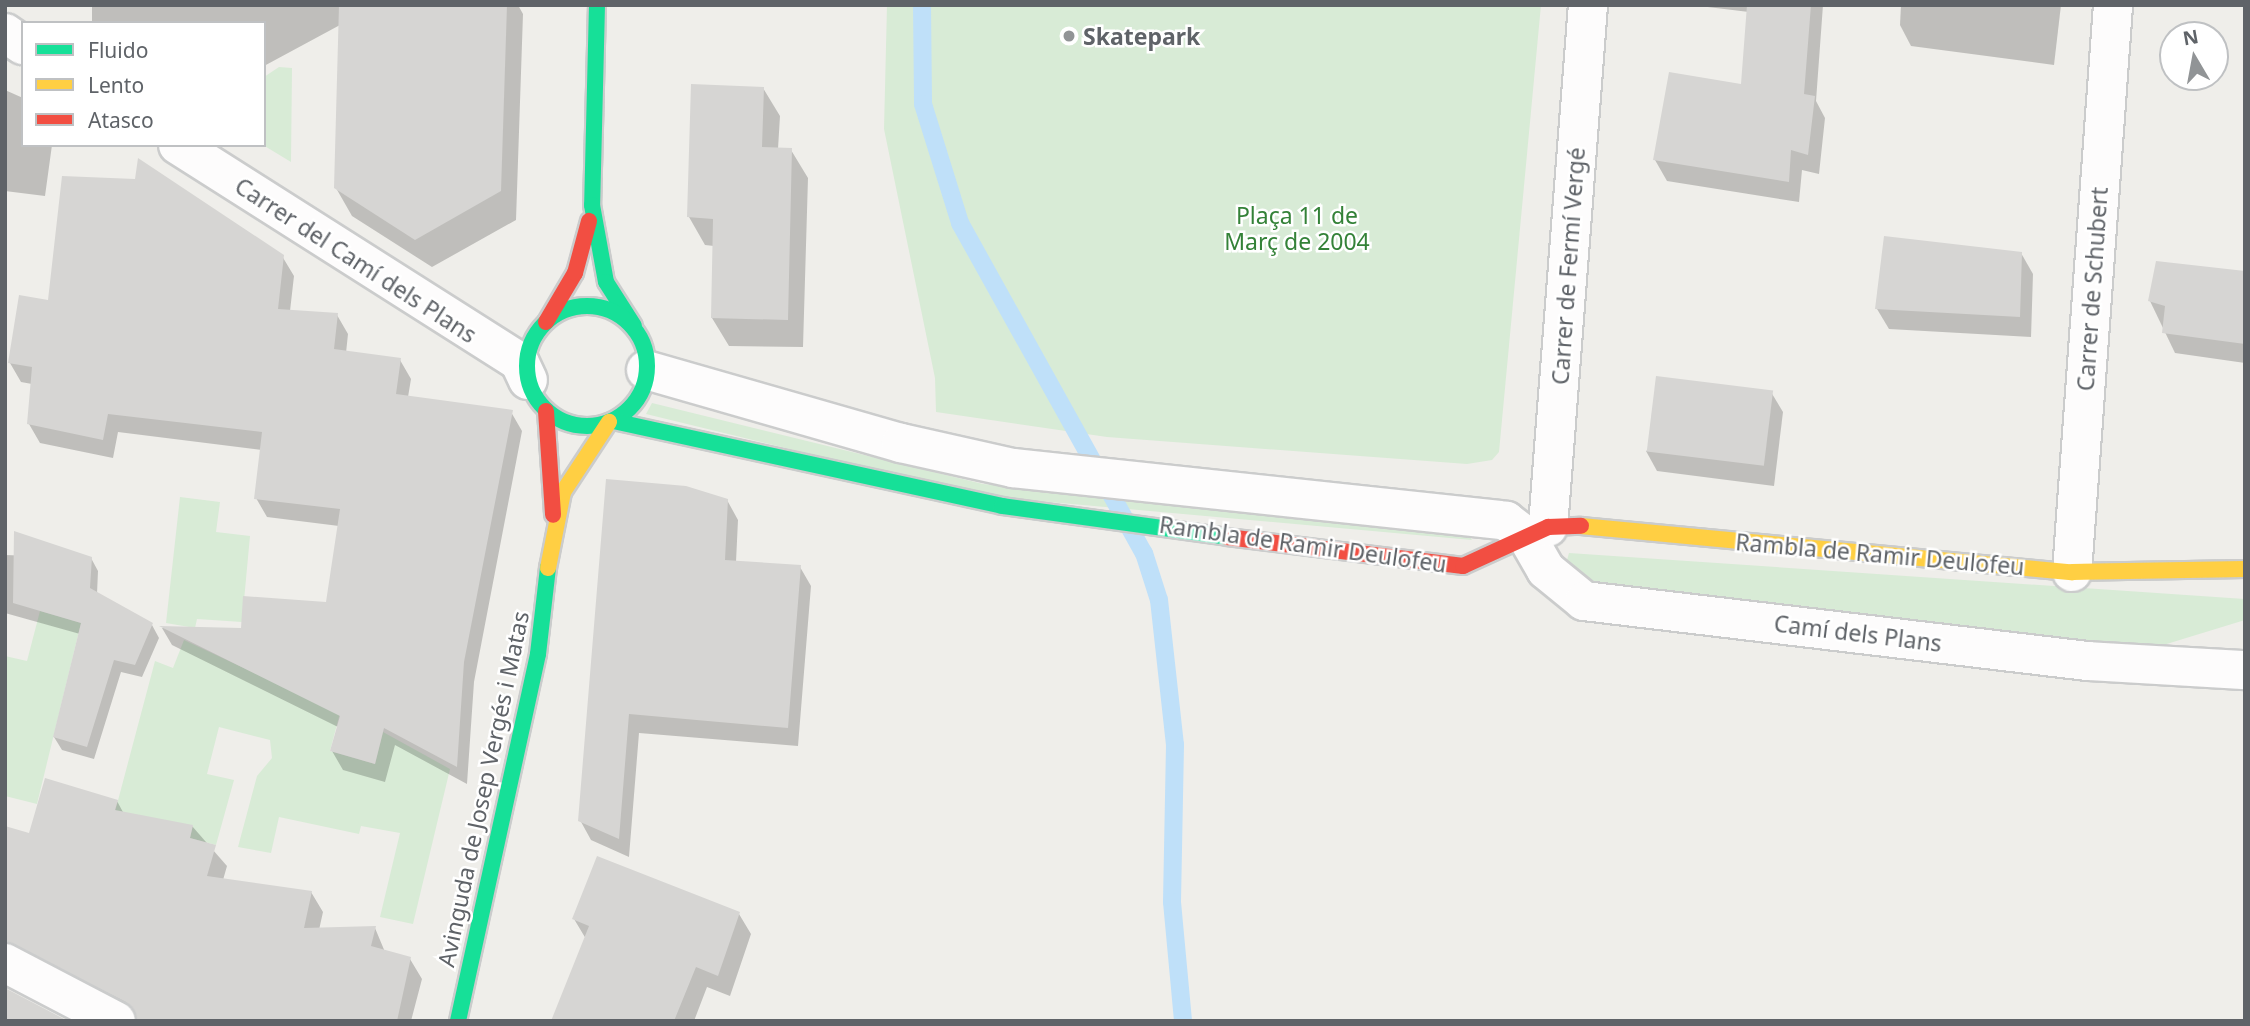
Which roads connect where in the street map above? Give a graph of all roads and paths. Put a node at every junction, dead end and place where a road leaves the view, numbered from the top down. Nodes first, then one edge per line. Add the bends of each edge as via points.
1 (597, 5) edge
2 (1588, 5) edge
3 (2113, 5) edge
4 (5, 33) edge
5 (21, 44) edge
6 (181, 147) edge
7 (593, 205) junction
8 (546, 322) junction
9 (637, 331) junction
10 (646, 370) junction
11 (537, 395) junction
12 (611, 421) junction
13 (553, 524) junction
14 (1527, 528) junction
15 (2245, 569) edge
16 (2072, 572) junction
17 (2245, 670) edge
18 (5, 963) edge
19 (116, 1021) edge
20 (458, 1021) edge

1 - 7 street
2 - 14 street, Carrer de Fermí Vergé
3 - 16 street, Carrer de Schubert
4 - 5 street
6 - 11 street, Carrer del Camí dels Plans via 519,361
7 - 8 street via 575,273
7 - 9 street via 606,282
8 - 9 street via 587,306 615,313
8 - 11 street via 533,339
9 - 10 street
10 - 12 street via 638,399
10 - 14 street, Rambla de Ramir Deulofeu via 1013,468
11 - 12 street via 567,424
11 - 13 street, Avinguda de Josep Vergés i Matas
12 - 13 street, Avinguda de Josep Vergés i Matas via 563,492
12 - 14 street, Rambla de Ramir Deulofeu via 956,497 1452,565 1490,556
13 - 20 street, Avinguda de Josep Vergés i Matas via 538,654
14 - 16 street, Rambla de Ramir Deulofeu
14 - 17 street, Camí dels Plans via 1546,570 1584,601 2087,661
15 - 16 street, Rambla de Ramir Deulofeu
18 - 19 street

